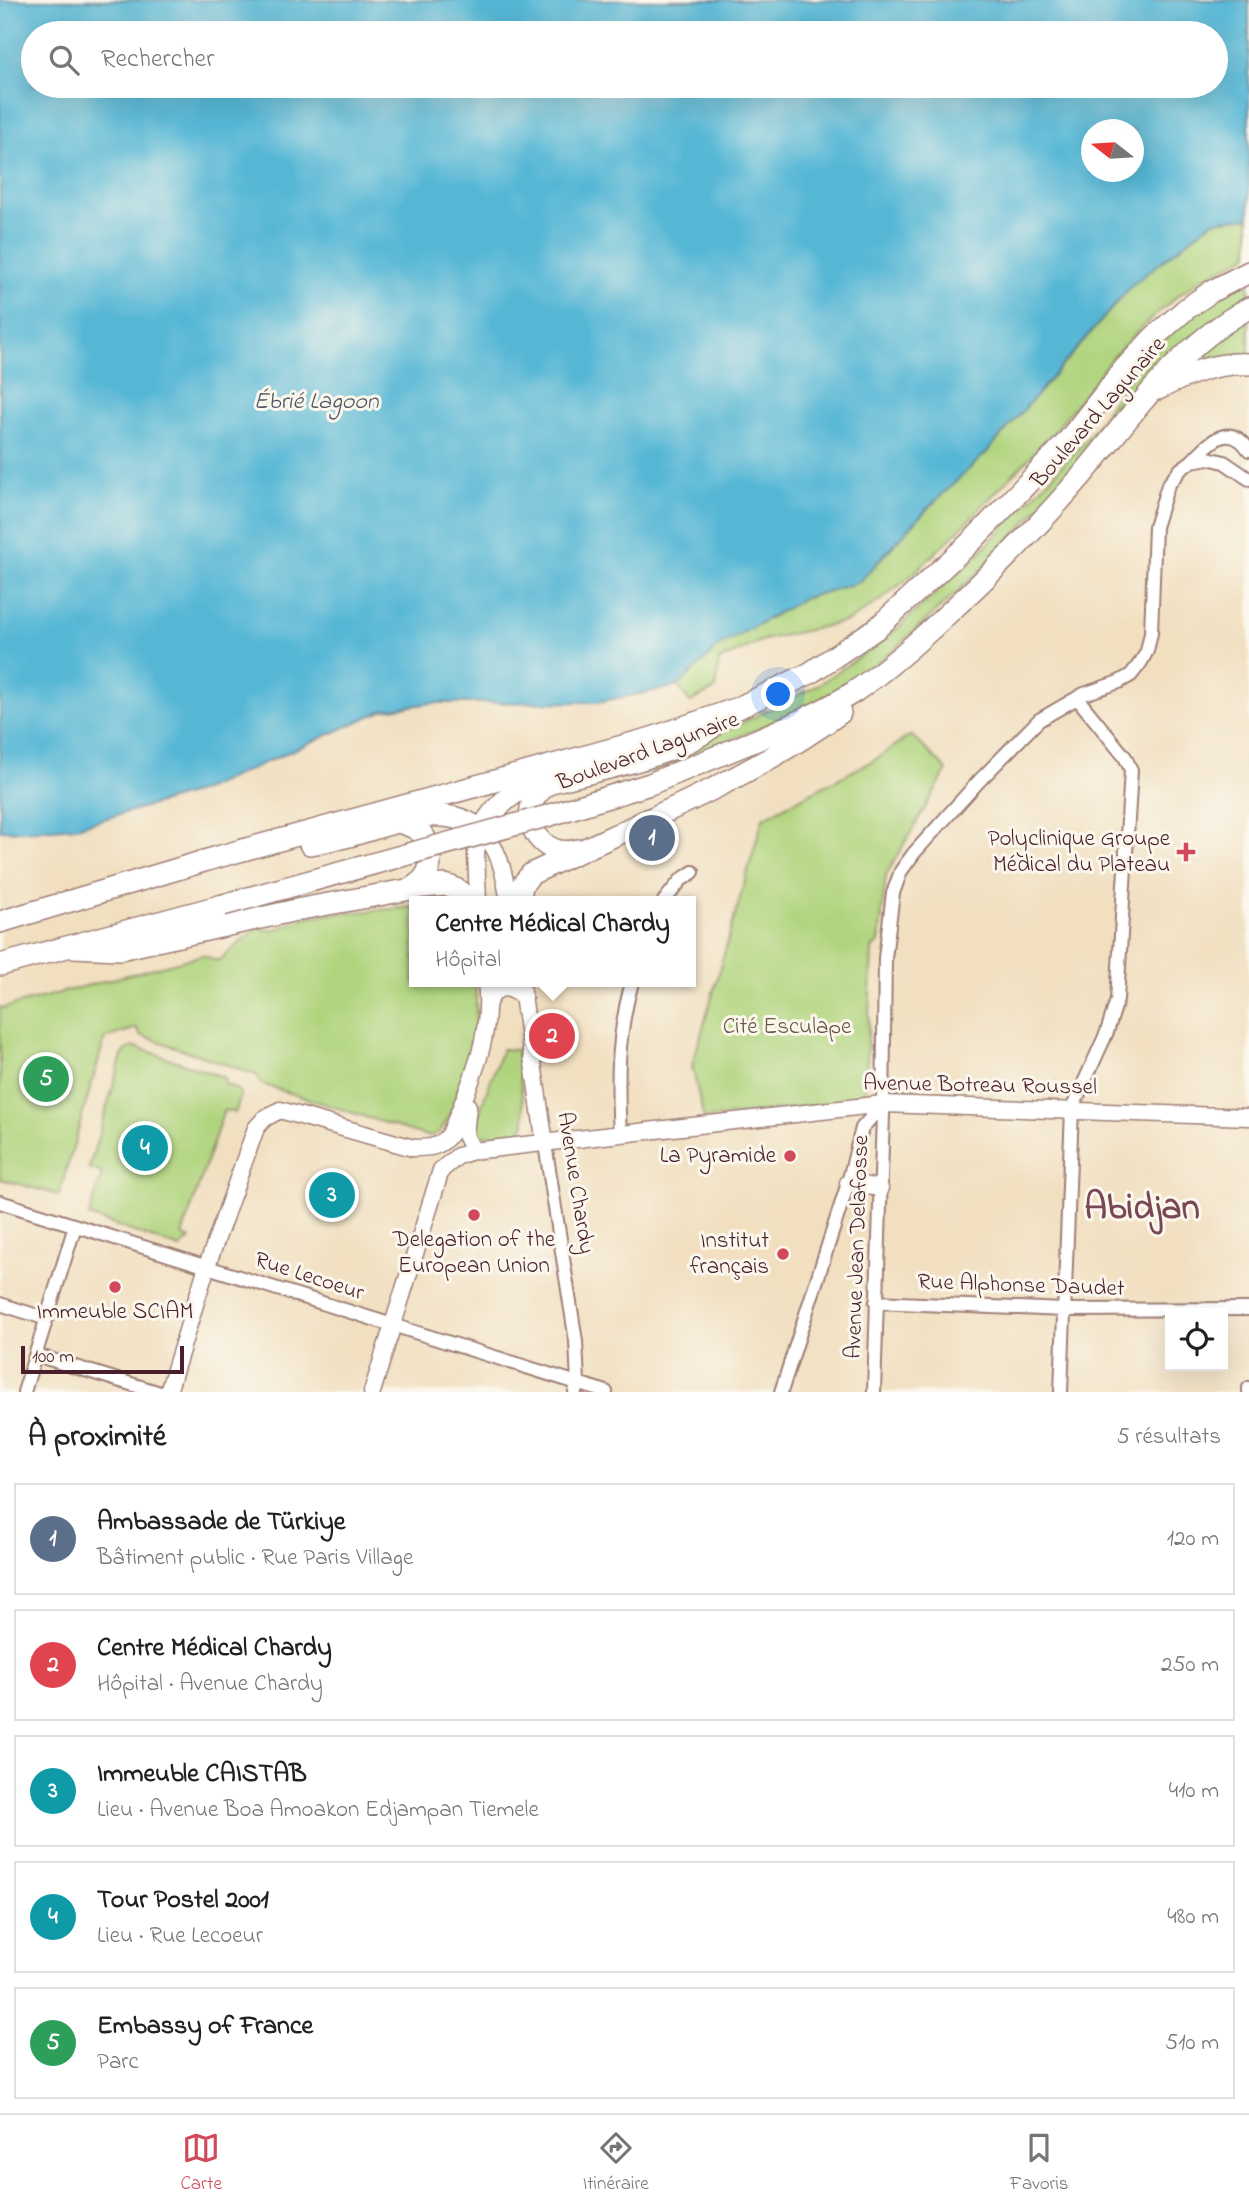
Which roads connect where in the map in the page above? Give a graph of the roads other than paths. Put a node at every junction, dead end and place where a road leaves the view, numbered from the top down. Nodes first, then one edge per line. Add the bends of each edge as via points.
1 (1249, 272) edge
2 (1249, 308) edge
3 (1249, 364) edge
4 (1150, 393) junction
5 (1249, 450) edge
6 (1192, 461) junction
7 (1249, 478) edge
8 (999, 567) junction
9 (1077, 698) junction
10 (738, 708) junction
11 (551, 781) junction
12 (398, 822) junction
13 (481, 831) junction
14 (593, 845) junction
15 (220, 856) junction
16 (693, 872) dead end
17 (411, 889) junction
18 (464, 896) edge
19 (478, 896) edge
20 (508, 896) edge
21 (519, 896) edge
22 (668, 896) edge
23 (0, 922) edge
24 (72, 947) junction
25 (0, 965) edge
26 (487, 987) edge
27 (631, 987) edge
28 (522, 990) edge
29 (489, 1000) junction
30 (473, 1076) junction
31 (883, 1104) junction
32 (1072, 1109) junction
33 (1249, 1117) edge
34 (620, 1135) junction
35 (545, 1144) junction
36 (413, 1148) junction
37 (473, 1151) junction
38 (441, 1170) junction
39 (848, 1183) junction
40 (880, 1188) junction
41 (0, 1202) edge
42 (75, 1226) junction
43 (207, 1266) junction
44 (876, 1302) junction
45 (0, 1304) edge
46 (1249, 1309) edge
47 (1064, 1310) junction
48 (47, 1319) junction
49 (393, 1326) junction
50 (36, 1355) junction
51 (576, 1388) edge
52 (24, 1392) edge
53 (157, 1392) edge
54 (168, 1392) edge
55 (372, 1392) edge
56 (606, 1392) edge
57 (781, 1392) edge
58 (874, 1392) edge
59 (1061, 1392) edge

1 - 10 highway, Boulevard Lagunaire via 1212,291 1154,337 1066,443 973,540 877,628 810,673
2 - 4 highway, Boulevard Lagunaire via 1191,347
3 - 4 highway via 1201,369
4 - 8 highway, Boulevard Lagunaire
5 - 6 street, Avenue Jean Delafosse via 1239,437 1228,435 1209,444
6 - 7 street via 1224,462
6 - 9 street, Avenue Jean Delafosse via 1168,485 1155,527 1147,651 1131,675
8 - 14 highway via 919,650 820,727 774,758
8 - 24 highway, Boulevard Lagunaire, bridge via 901,657 855,692 817,714 650,784
9 - 31 street, Avenue Jean Delafosse via 1039,720 1022,736 901,871 893,893 885,958
9 - 32 street via 1131,770 1117,1000
10 - 11 highway via 682,744
10 - 15 highway, Boulevard Lagunaire via 652,738
11 - 13 highway via 503,801
11 - 14 highway via 532,802 535,833 550,848 566,853
12 - 13 highway via 448,817
12 - 15 highway via 271,851
12 - 17 highway via 419,831 429,849 425,878
13 - 19 street via 476,852
13 - 20 street via 499,857
14 - 21 highway via 531,874
15 - 23 highway, Boulevard Lagunaire
16 - 22 street
17 - 18 highway via 446,886
17 - 24 highway via 120,949
24 - 25 highway, Boulevard Lagunaire
26 - 29 street
27 - 34 street via 619,1037
28 - 29 street via 504,987
28 - 35 street, Avenue Chardy
29 - 30 street via 484,1042
30 - 36 street via 444,1142
30 - 37 street via 465,1135
31 - 32 street, Avenue Botreau Roussel
31 - 34 street, Avenue Botreau Roussel
31 - 39 street via 862,1129
31 - 40 street, Avenue Jean Delafosse
32 - 33 street, Avenue Botreau Roussel
32 - 47 street
34 - 35 street, Avenue Botreau Roussel
35 - 37 street, Avenue Botreau Roussel
35 - 51 street, Avenue Chardy via 576,1341
36 - 38 street via 434,1158
36 - 43 street via 293,1112 271,1114 256,1128
37 - 38 street
38 - 49 street
39 - 40 street
39 - 57 street
40 - 44 street, Avenue Jean Delafosse
41 - 42 street, Rue Lecoeur
42 - 43 street, Rue Lecoeur
42 - 48 street
43 - 49 street, Rue Lecoeur
43 - 54 street
44 - 47 street, Rue Alphonse Daudet
44 - 58 street, Avenue Jean Delafosse
45 - 48 street
46 - 47 street, Rue Alphonse Daudet
47 - 59 street
48 - 50 street
49 - 51 street, Rue Lecoeur
49 - 55 street
50 - 52 street
50 - 53 street
51 - 56 street, Rue Lecoeur

